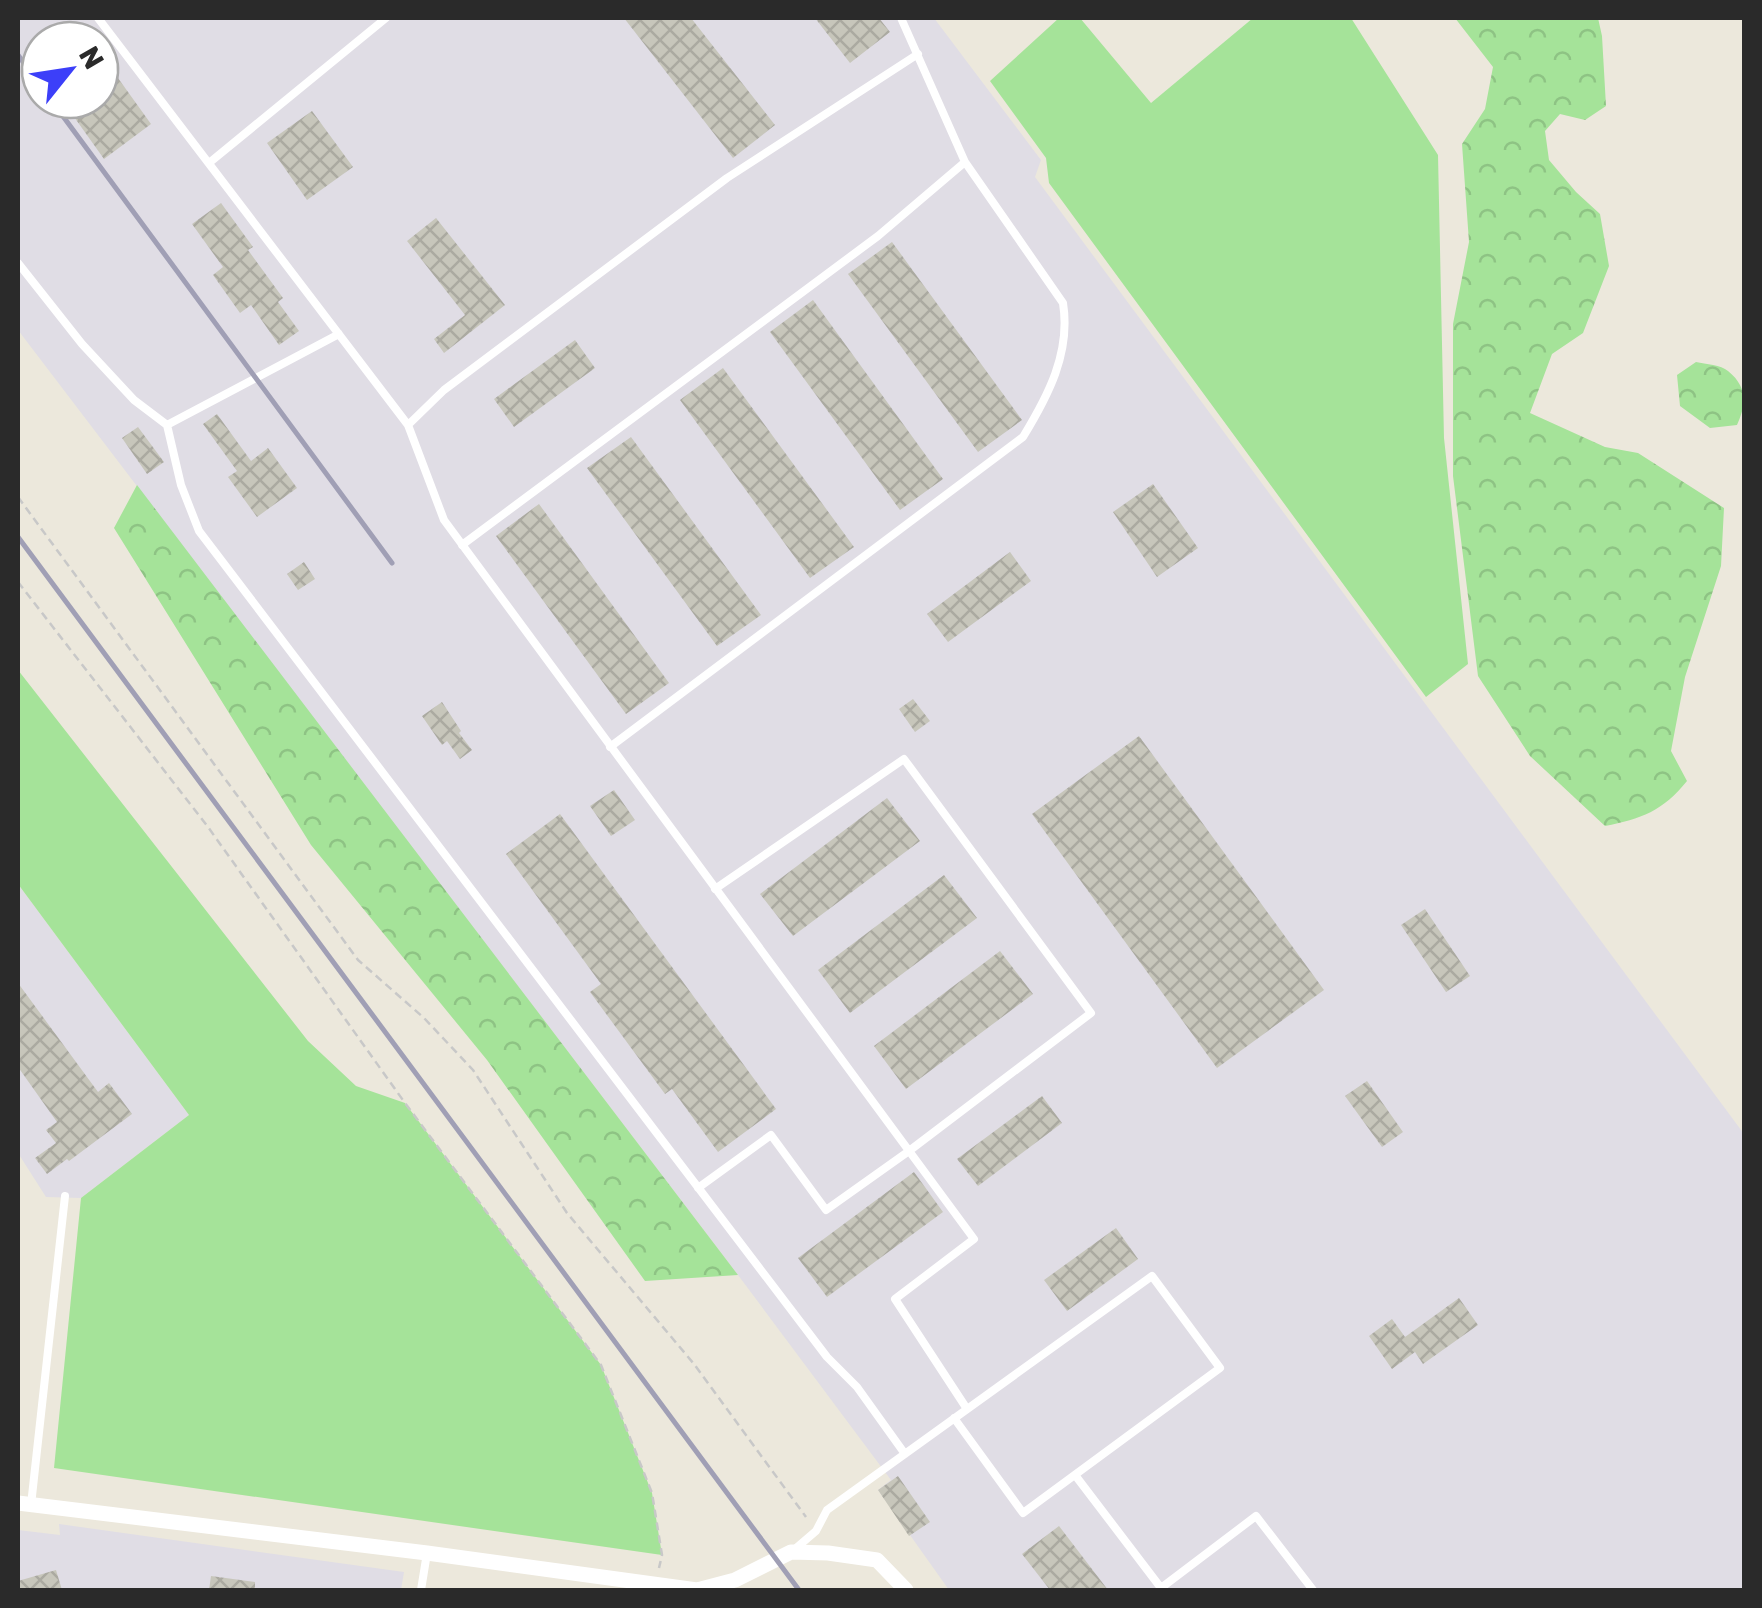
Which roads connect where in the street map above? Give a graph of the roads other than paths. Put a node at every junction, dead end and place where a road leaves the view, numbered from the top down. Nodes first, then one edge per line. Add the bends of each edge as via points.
1 (98, 18) edge
2 (386, 18) edge
3 (901, 18) edge
4 (918, 54) junction
5 (965, 162) junction
6 (209, 164) junction
7 (18, 264) edge
8 (339, 334) junction
9 (167, 425) junction
10 (408, 425) junction
11 (462, 545) junction
12 (610, 746) junction
13 (715, 889) junction
14 (909, 1151) junction
15 (698, 1188) junction
16 (65, 1196) dead end
17 (967, 1409) junction
18 (954, 1418) junction
19 (905, 1454) junction
20 (1075, 1475) junction
21 (820, 1500) dead end
22 (24, 1504) edge
23 (827, 1510) junction
24 (791, 1552) junction
25 (426, 1553) junction
26 (720, 1588) edge
27 (422, 1590) edge
28 (697, 1590) edge
29 (906, 1590) edge
30 (1313, 1590) edge

1 - 6 lane
2 - 6 lane
3 - 4 lane
4 - 5 lane
4 - 10 lane via 727,178 444,390
5 - 11 lane via 878,236
5 - 12 lane via 1062,304 1062,354 1024,437
6 - 8 lane
7 - 9 lane via 82,344
8 - 9 lane
8 - 10 lane
9 - 15 lane via 199,532
10 - 11 lane via 444,520
11 - 12 lane
12 - 13 lane
13 - 14 lane
13 - 14 lane via 904,759 951,822 1091,1013
14 - 15 lane via 826,1210 771,1134
14 - 17 lane via 974,1239 895,1299
15 - 19 lane
16 - 22 lane
17 - 18 lane
17 - 20 lane via 1152,1276 1220,1368
18 - 19 lane
18 - 20 lane via 1023,1513
19 - 23 lane
20 - 30 lane via 1161,1588 1256,1516
21 - 23 lane
22 - 25 street
23 - 24 lane via 816,1531
24 - 26 street
24 - 29 street via 877,1560
25 - 27 lane
25 - 28 street
26 - 28 street

